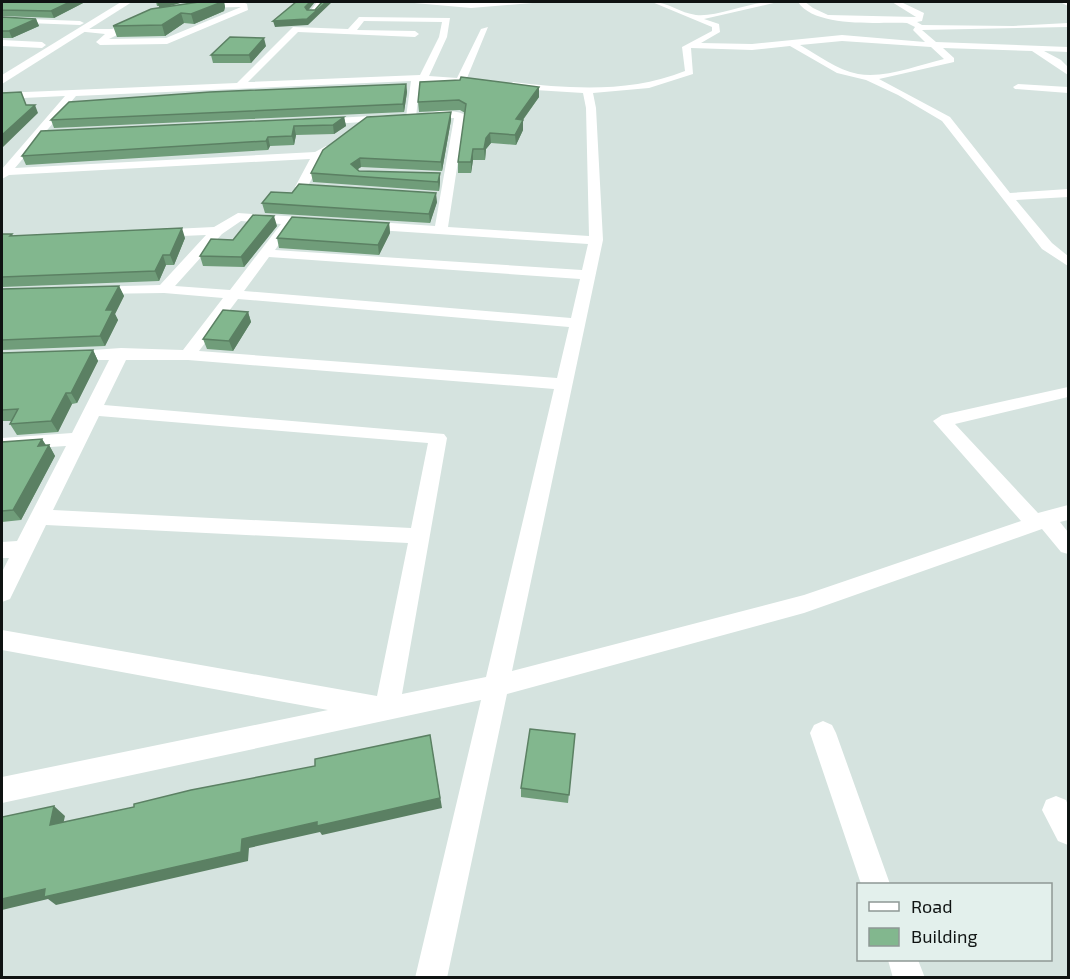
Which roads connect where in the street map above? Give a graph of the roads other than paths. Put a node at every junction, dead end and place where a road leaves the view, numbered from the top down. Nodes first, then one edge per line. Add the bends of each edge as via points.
1 (117, 2) edge
2 (127, 2) edge
3 (321, 2) edge
4 (407, 2) edge
5 (541, 2) edge
6 (655, 2) edge
7 (774, 2) edge
8 (801, 2) edge
9 (896, 2) edge
10 (1064, 2) edge
11 (1068, 4) edge
12 (183, 7) edge
13 (310, 12) edge
14 (153, 16) edge
15 (696, 18) junction
16 (2, 20) edge
17 (909, 21) junction
18 (1068, 25) edge
19 (80, 27) junction
20 (921, 27) junction
21 (485, 29) dead end
22 (113, 32) junction
23 (350, 32) junction
24 (415, 34) dead end
25 (2, 43) edge
26 (791, 43) junction
27 (931, 44) junction
28 (42, 45) junction
29 (690, 45) junction
30 (1030, 48) junction
31 (1068, 49) edge
32 (14, 62) junction
33 (29, 62) junction
34 (2, 70) edge
35 (1068, 72) edge
36 (866, 77) junction
37 (1053, 77) dead end
38 (419, 78) junction
39 (1068, 78) edge
40 (2, 80) edge
41 (461, 80) junction
42 (491, 83) edge
43 (502, 84) edge
44 (239, 86) junction
45 (1018, 87) dead end
46 (586, 90) junction
47 (1068, 90) edge
48 (73, 93) junction
49 (2, 96) edge
50 (411, 117) junction
51 (364, 120) junction
52 (306, 122) edge
53 (318, 155) junction
54 (3, 174) edge
55 (334, 190) edge
56 (1068, 193) edge
57 (1007, 197) junction
58 (290, 220) junction
59 (325, 222) edge
60 (348, 224) edge
61 (441, 230) junction
62 (217, 231) junction
63 (145, 233) edge
64 (596, 240) junction
65 (265, 253) junction
66 (1068, 262) edge
67 (588, 275) junction
68 (164, 289) junction
69 (83, 291) edge
70 (233, 295) junction
71 (577, 323) junction
72 (121, 353) junction
73 (188, 355) junction
74 (49, 356) edge
75 (564, 384) junction
76 (1068, 392) edge
77 (93, 410) junction
78 (78, 439) junction
79 (2, 444) edge
80 (1068, 512) edge
81 (39, 518) junction
82 (1040, 520) junction
83 (418, 536) junction
84 (1068, 546) edge
85 (24, 549) junction
86 (2, 550) edge
87 (2, 593) edge
88 (2, 640) edge
89 (496, 686) junction
90 (387, 709) junction
91 (823, 733) dead end
92 (2, 790) edge
93 (875, 883) edge
94 (903, 961) edge
95 (431, 978) edge
96 (909, 978) edge

1 - 19 main road
2 - 19 main road
3 - 13 street
4 - 5 street via 471,6
6 - 15 street
7 - 15 street
8 - 17 street via 827,17
9 - 17 street via 921,15
10 - 11 street
12 - 22 street via 236,2 245,8 167,41 100,42
14 - 22 street
15 - 29 street via 716,26 716,32
16 - 19 street
17 - 20 street
18 - 20 street
19 - 22 street
19 - 28 main road
19 - 33 main road
20 - 27 street via 917,30
21 - 41 street
23 - 24 street
23 - 38 street via 362,19 447,20 443,37
23 - 44 street via 296,29
25 - 28 street
26 - 27 street via 843,38
26 - 29 street via 752,47
26 - 36 street via 842,72
27 - 30 street
27 - 36 street via 951,60
28 - 32 main road
29 - 46 street via 686,47 690,72 674,80 615,90
30 - 31 street
30 - 35 street via 1058,62
32 - 33 main road
32 - 34 main road
33 - 40 main road
36 - 57 street via 945,119
37 - 39 street
38 - 41 street
38 - 44 street
38 - 50 street
41 - 42 street
43 - 46 street
44 - 48 street
45 - 47 street
46 - 64 street via 591,108
48 - 49 street
48 - 54 street via 42,135
50 - 51 street
50 - 61 street via 460,115 440,197
51 - 52 street
51 - 53 street
53 - 54 street
53 - 55 street via 300,187
56 - 57 street
57 - 66 street via 1047,246
58 - 59 street
58 - 62 street via 238,217
58 - 65 street
60 - 61 street
61 - 64 street
62 - 63 street
62 - 68 street
64 - 67 street
65 - 67 street
65 - 70 street
67 - 71 street
68 - 69 street
68 - 70 street
70 - 71 street
70 - 73 street
71 - 75 street
72 - 73 street
72 - 74 street
72 - 77 street
73 - 75 street
75 - 89 street
76 - 82 street via 942,421
77 - 78 street
77 - 83 street via 438,438
78 - 79 street
78 - 81 street
80 - 82 street
81 - 83 street
81 - 85 street
82 - 84 street
82 - 89 street via 804,603
83 - 90 street
85 - 86 street
85 - 87 street
88 - 90 street
89 - 90 street
89 - 95 street
90 - 92 street
91 - 93 street
94 - 96 street

